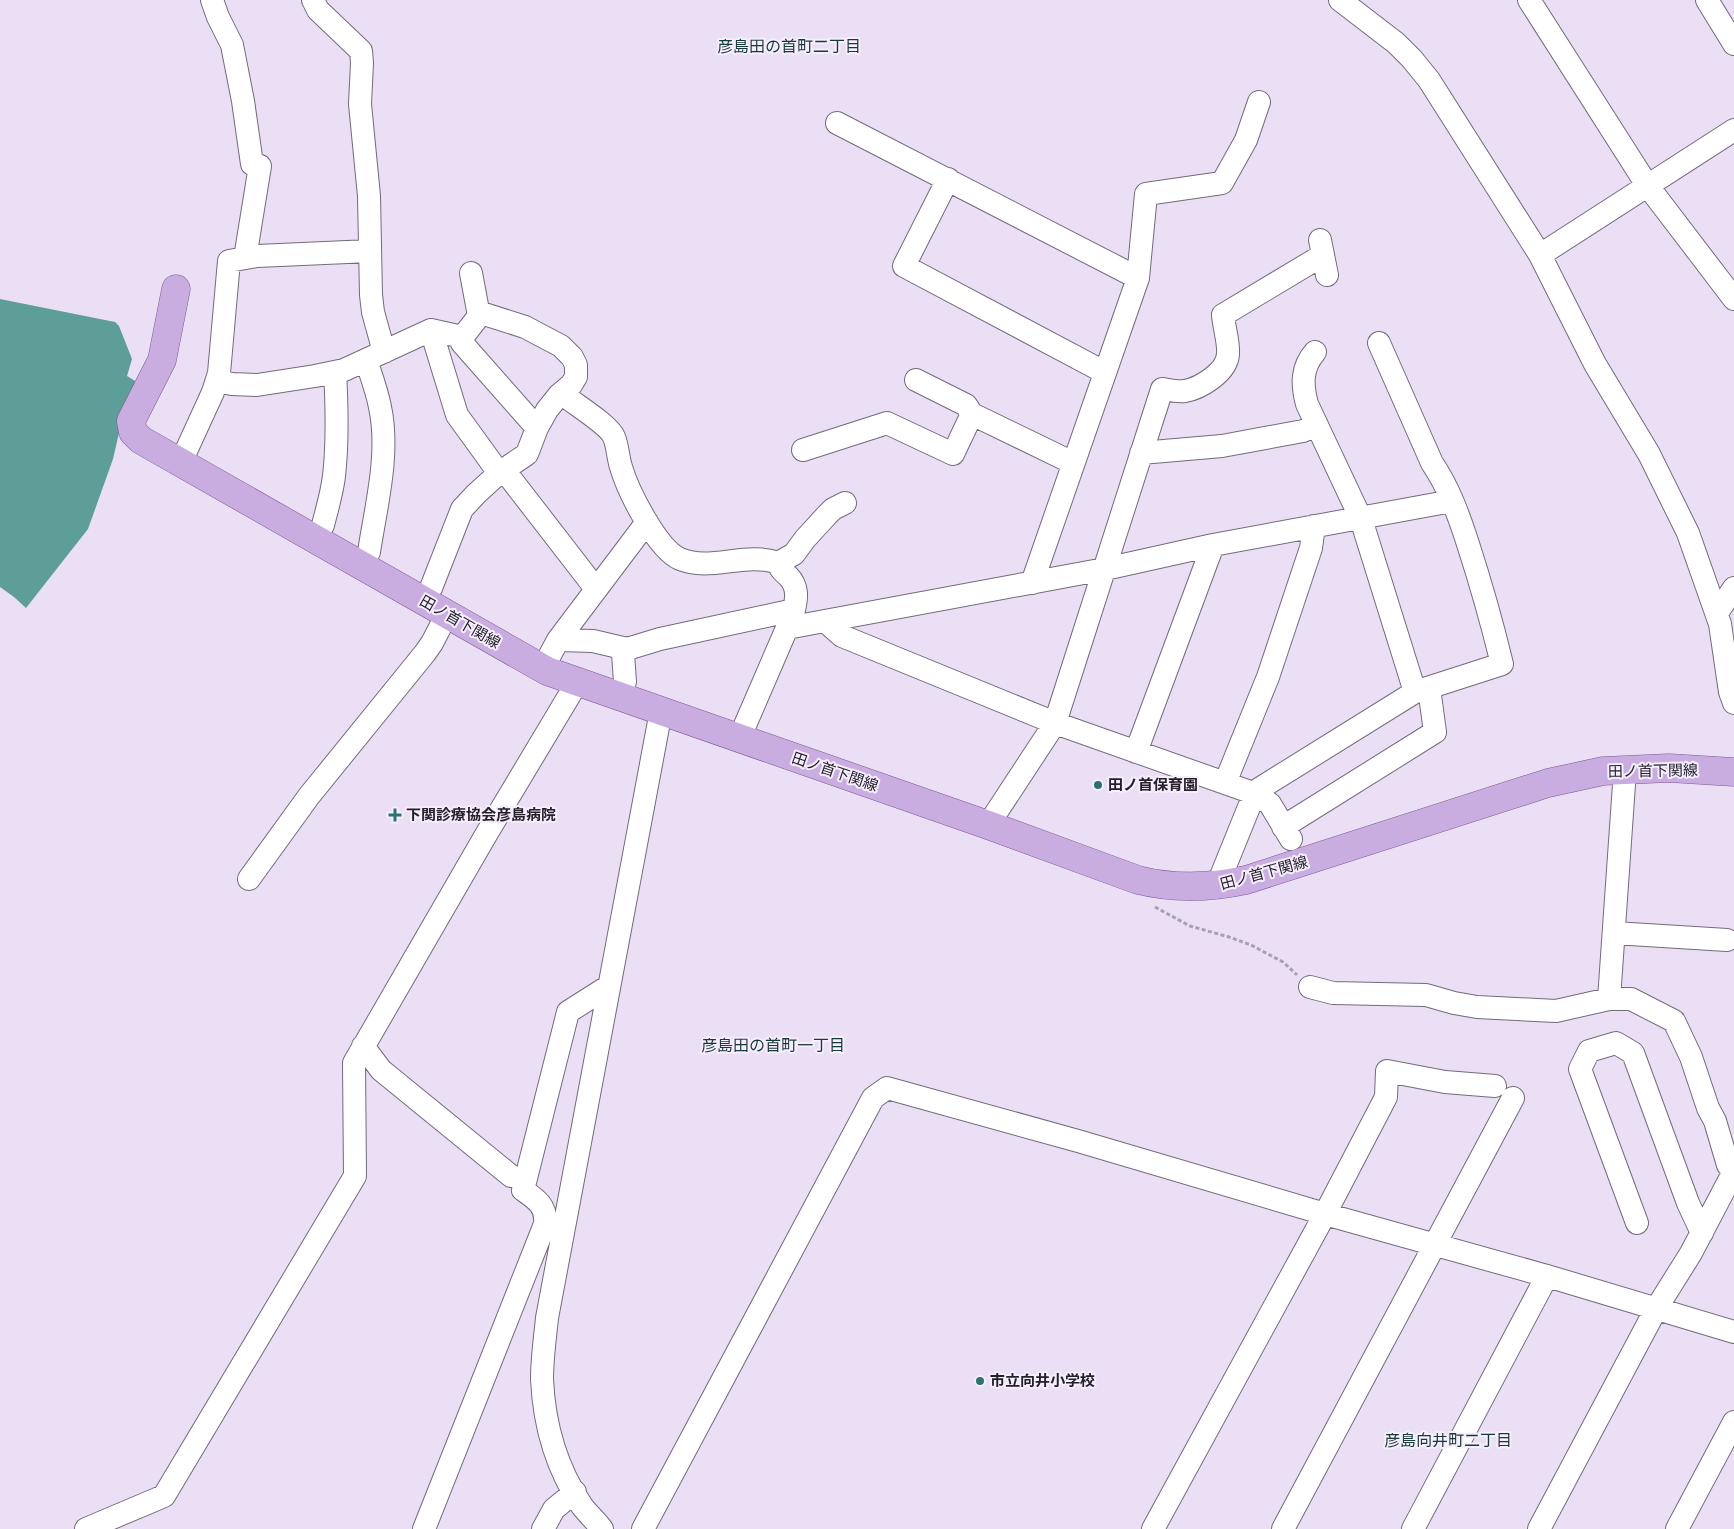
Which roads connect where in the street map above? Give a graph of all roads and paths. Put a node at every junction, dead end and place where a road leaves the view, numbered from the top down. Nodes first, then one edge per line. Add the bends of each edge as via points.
1 (212, 0) edge
2 (313, 0) edge
3 (1340, 0) edge
4 (1529, 0) edge
5 (1707, 0) edge
6 (1734, 44) edge
7 (1259, 102) dead end
8 (837, 123) dead end
9 (1734, 130) edge
10 (948, 179) junction
11 (1647, 185) junction
12 (370, 251) junction
13 (1540, 255) junction
14 (1324, 256) dead end
15 (237, 260) junction
16 (471, 272) dead end
17 (1138, 278) junction
18 (176, 289) dead end
19 (1734, 299) edge
20 (478, 312) junction
21 (431, 330) junction
22 (461, 338) junction
23 (1379, 343) dead end
24 (1315, 352) dead end
25 (375, 356) junction
26 (335, 372) junction
27 (1104, 372) junction
28 (916, 380) dead end
29 (217, 381) junction
30 (564, 392) junction
31 (972, 414) junction
32 (1317, 424) junction
33 (537, 428) junction
34 (803, 450) dead end
35 (1141, 453) junction
36 (180, 462) junction
37 (1073, 463) junction
38 (502, 472) junction
39 (1452, 501) junction
40 (844, 503) dead end
41 (1362, 519) junction
42 (647, 522) junction
43 (323, 525) dead end
44 (1314, 526) junction
45 (1213, 545) junction
46 (369, 552) dead end
47 (778, 563) junction
48 (1105, 569) junction
49 (1032, 583) junction
50 (431, 588) dead end
51 (1734, 588) edge
52 (596, 589) junction
53 (1717, 613) junction
54 (447, 614) junction
55 (825, 621) junction
56 (627, 649) junction
57 (578, 681) junction
58 (625, 682) dead end
59 (1422, 690) junction
60 (1734, 703) edge
61 (661, 712) junction
62 (1055, 723) junction
63 (739, 739) junction
64 (1136, 752) junction
65 (1625, 770) junction
66 (1734, 772) edge
67 (1225, 783) junction
68 (1256, 794) junction
69 (988, 826) junction
70 (248, 879) dead end
71 (1145, 882) junction
72 (1217, 886) junction
73 (1614, 934) junction
74 (1727, 940) dead end
75 (609, 986) junction
76 (1310, 987) joint
77 (1609, 999) junction
78 (362, 1046) junction
79 (1734, 1170) edge
80 (517, 1183) junction
81 (1325, 1214) junction
82 (1637, 1223) dead end
83 (1702, 1233) junction
84 (1434, 1244) junction
85 (1547, 1276) junction
86 (1656, 1308) junction
87 (1734, 1332) edge
88 (1734, 1422) edge
89 (575, 1492) junction
90 (86, 1529) edge
91 (424, 1529) edge
92 (543, 1529) edge
93 (602, 1529) edge
94 (643, 1529) edge
95 (1153, 1529) edge
96 (1283, 1529) edge
97 (1413, 1529) edge
98 (1539, 1529) edge
99 (1677, 1529) edge

1 - 15 street via 232,45 252,164 260,166
2 - 12 street via 318,10 361,51 360,104 369,196
3 - 13 street via 1396,43 1424,73
4 - 11 street
5 - 6 street
7 - 17 street via 1246,140 1222,183 1146,194
8 - 10 street
9 - 11 street
10 - 17 street
10 - 27 street via 904,266
11 - 13 street
11 - 19 street
12 - 15 street via 257,256
12 - 25 street
13 - 53 street via 1595,364 1649,454 1688,533
14 - 35 street via 1223,315 1228,353 1224,366 1208,380 1188,390 1162,389
15 - 29 street
16 - 20 street
17 - 27 street
18 - 36 main road, 田ノ首下関線 via 162,360 131,421 133,432 141,440
20 - 22 street via 479,316
20 - 30 street via 525,327 561,346 576,364 576,377
21 - 22 street
21 - 25 street
21 - 38 street via 457,415
22 - 33 street
23 - 39 street
24 - 32 street via 1305,367 1303,387
25 - 26 street
25 - 46 street via 383,431
26 - 29 street via 257,385
26 - 43 street via 336,461
27 - 37 street
28 - 31 street via 966,405
29 - 36 street
30 - 33 street via 547,410
30 - 42 street via 614,437 625,479
31 - 34 street via 953,454 887,423
31 - 37 street
32 - 35 street via 1303,431 1222,446
32 - 41 street
33 - 38 street via 527,454
35 - 48 street
36 - 54 main road, 田ノ首下関線
37 - 49 street
38 - 50 street via 462,509
38 - 52 street
39 - 41 street
39 - 59 street via 1484,593 1502,664
40 - 47 street via 827,515 794,554
41 - 44 street
41 - 59 street
42 - 47 street via 669,552 680,559 716,563 764,559
42 - 52 street
44 - 45 street
44 - 67 street via 1311,548 1268,677
45 - 48 street
45 - 64 street
47 - 56 street via 795,587 794,610
48 - 49 street
48 - 62 street
49 - 55 street
51 - 53 street
52 - 56 street via 554,647 593,640
53 - 60 street
54 - 57 main road, 田ノ首下関線 via 547,671
54 - 70 street via 425,653
55 - 62 street via 842,636
55 - 63 street via 787,628
56 - 58 street via 623,652
57 - 61 main road, 田ノ首下関線
57 - 78 street
59 - 68 street via 1259,789
59 - 68 street via 1434,732 1287,833 1270,804
61 - 63 main road, 田ノ首下関線
61 - 75 street
62 - 64 street
62 - 69 street
63 - 69 main road, 田ノ首下関線
64 - 67 street
65 - 66 main road, 田ノ首下関線 via 1669,768
65 - 72 main road, 田ノ首下関線 via 1603,771 1548,783 1287,868
65 - 73 street
67 - 68 street
68 - 72 street
69 - 71 main road, 田ノ首下関線
71 - 72 main road, 田ノ首下関線 via 1178,887
71 - 76 path via 1146,902 1190,926 1230,936 1270,954
73 - 74 street
73 - 77 street
75 - 80 street via 568,1012
75 - 89 street via 547,1318 542,1378 546,1418 564,1474
76 - 77 street via 1333,993 1426,995 1477,1007 1547,1011
77 - 79 street via 1631,1000 1674,1021 1715,1121 1728,1165
78 - 80 street via 381,1070
78 - 90 street via 354,1063 355,1176 164,1496
79 - 83 street
80 - 91 street via 541,1204 546,1216 544,1224
81 - 84 street
81 - 84 street via 1386,1097 1387,1071 1504,1092
81 - 94 street via 887,1088 873,1098
81 - 95 street
82 - 83 street via 1580,1069 1589,1051 1616,1043 1633,1053
83 - 86 street
84 - 85 street
84 - 96 street
85 - 86 street
85 - 97 street
86 - 87 street
86 - 98 street
88 - 99 street
89 - 92 street via 554,1509
89 - 93 street

